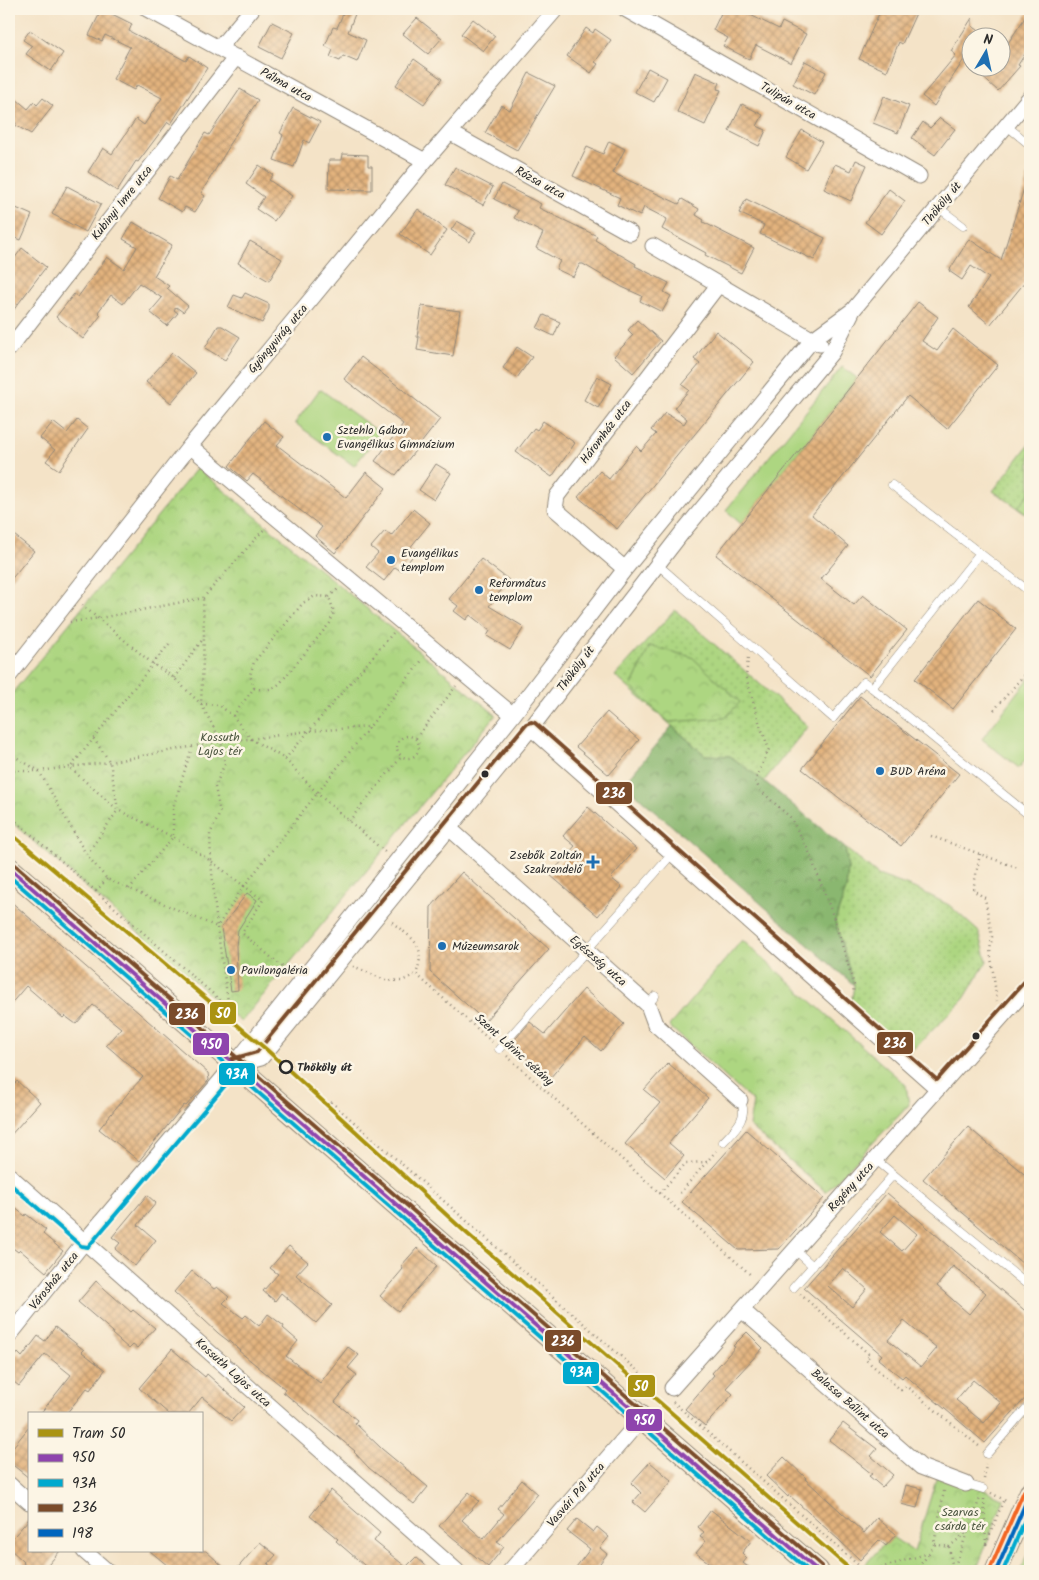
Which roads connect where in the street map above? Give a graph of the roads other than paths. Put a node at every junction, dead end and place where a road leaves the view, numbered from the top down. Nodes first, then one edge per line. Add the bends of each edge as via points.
1 (147, 9) edge
2 (252, 9) edge
3 (556, 9) edge
4 (625, 9) edge
5 (220, 47) junction
6 (236, 57) junction
7 (1030, 98) edge
8 (1007, 126) junction
9 (450, 133) junction
10 (1030, 145) edge
11 (425, 161) junction
12 (919, 176) dead end
13 (939, 208) junction
14 (963, 226) dead end
15 (630, 233) dead end
16 (653, 246) dead end
17 (719, 284) junction
18 (853, 310) junction
19 (813, 339) junction
20 (9, 349) edge
21 (832, 352) junction
22 (190, 446) junction
23 (892, 485) dead end
24 (979, 554) junction
25 (657, 564) junction
26 (625, 569) junction
27 (1030, 592) edge
28 (9, 676) edge
29 (872, 688) junction
30 (513, 715) junction
31 (531, 728) junction
32 (1030, 816) edge
33 (449, 828) junction
34 (673, 853) junction
35 (9, 868) edge
36 (586, 951) junction
37 (303, 977) junction
38 (321, 985) junction
39 (1030, 985) edge
40 (499, 1049) road end
41 (234, 1065) junction
42 (938, 1089) junction
43 (740, 1100) joint
44 (724, 1142) road end
45 (876, 1160) junction
46 (9, 1175) edge
47 (893, 1175) junction
48 (86, 1241) junction
49 (795, 1250) junction
50 (813, 1266) junction
51 (1030, 1287) edge
52 (793, 1288) road end
53 (742, 1310) junction
54 (9, 1336) edge
55 (667, 1392) road end
56 (1030, 1404) edge
57 (642, 1418) junction
58 (988, 1454) road end
59 (9, 1484) edge
60 (966, 1484) joint
61 (983, 1489) road end
62 (28, 1501) edge
63 (1026, 1502) edge
64 (85, 1552) edge
65 (107, 1571) edge
66 (457, 1571) edge
67 (510, 1571) edge
68 (818, 1571) edge
69 (996, 1571) edge

1 - 5 street, Pálma utca
2 - 5 street
3 - 9 street, Gyöngyvirág utca
4 - 12 street, Tulipán utca
5 - 6 street, Pálma utca
6 - 11 street, Pálma utca
6 - 20 street, Kubinyi Imre utca
7 - 8 street, Thököly út
8 - 10 lane
8 - 13 street, Thököly út
9 - 11 street, Gyöngyvirág utca
9 - 15 street, Rózsa utca
11 - 22 street, Gyöngyvirág utca
13 - 14 lane
13 - 18 street, Thököly út
16 - 17 street
17 - 19 street
17 - 26 street, Háromház utca via 557,496 555,509
18 - 19 street, Thököly út
18 - 21 street, Thököly út
19 - 21 street
19 - 26 street, Thököly út
21 - 25 street, Thököly út
22 - 28 street, Gyöngyvirág utca
22 - 30 street
23 - 24 lane
24 - 27 lane
24 - 29 lane
25 - 29 lane via 833,718 864,682
25 - 31 street, Thököly út
26 - 30 street, Thököly út
29 - 32 lane
30 - 37 street, Thököly út
31 - 33 street, Thököly út
31 - 34 street
33 - 36 street, Egészség utca
33 - 38 street, Thököly út
34 - 36 lane
34 - 42 street
35 - 41 main road
36 - 40 lane
36 - 43 street, Egészség utca via 652,1000 655,1024
37 - 38 street
37 - 41 street, Thököly út
38 - 41 street, Thököly út via 261,1058
39 - 42 street, Regény utca
41 - 48 street, Városház utca
41 - 57 main road
42 - 45 street, Regény utca
43 - 44 lane via 744,1112 742,1121
45 - 47 lane
45 - 49 street, Regény utca
46 - 48 street, Kossuth Lajos utca
47 - 50 lane
47 - 51 lane
48 - 54 street, Városház utca
48 - 66 street, Kossuth Lajos utca
49 - 50 lane
49 - 53 street, Regény utca
50 - 52 lane
53 - 55 street, Regény utca
53 - 60 street, Balassa Bálint utca via 921,1467
56 - 58 lane
57 - 67 street, Vasvári Pál utca
57 - 68 main road
59 - 62 street
60 - 61 lane
63 - 69 main road
64 - 65 street

